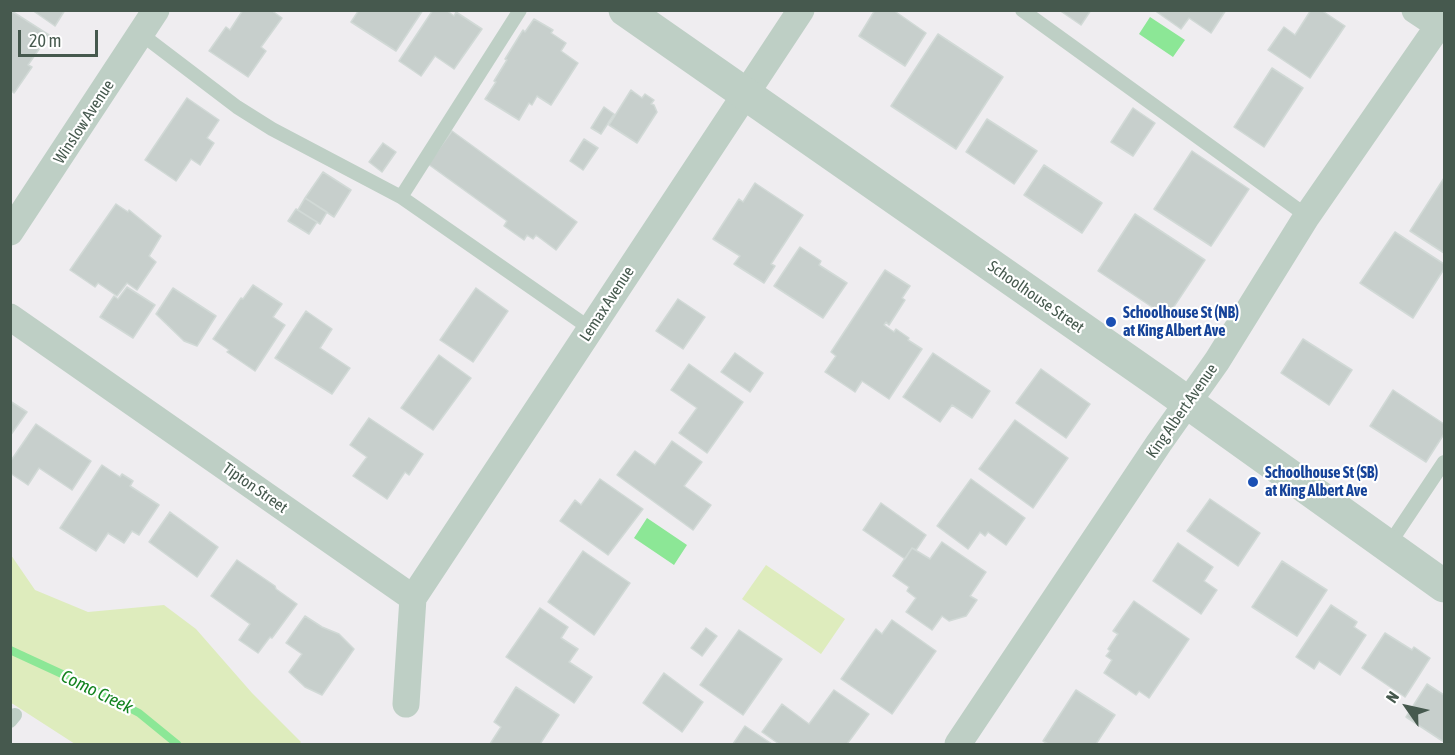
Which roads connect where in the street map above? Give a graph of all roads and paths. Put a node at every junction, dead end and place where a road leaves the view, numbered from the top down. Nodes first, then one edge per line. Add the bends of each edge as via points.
1 (156, 10) edge
2 (520, 10) edge
3 (625, 10) edge
4 (801, 10) edge
5 (1023, 10) edge
6 (1415, 10) edge
7 (1442, 22) edge
8 (141, 34) junction
9 (744, 95) junction
10 (401, 197) junction
11 (1306, 216) junction
12 (10, 232) edge
13 (10, 317) edge
14 (591, 329) junction
15 (1187, 403) junction
16 (1444, 462) edge
17 (1388, 546) junction
18 (1444, 586) edge
19 (413, 598) junction
20 (406, 704) dead end
21 (958, 744) edge

1 - 8 street, Winslow Avenue
2 - 10 lane
3 - 9 street, Schoolhouse Street
4 - 9 street, Lemax Avenue
5 - 11 lane
6 - 7 street
7 - 11 street, King Albert Avenue
8 - 10 lane via 272,129
8 - 12 street, Winslow Avenue
9 - 14 street, Lemax Avenue
9 - 15 street, Schoolhouse Street
10 - 14 lane
11 - 15 street, King Albert Avenue
13 - 19 street, Tipton Street
14 - 19 street, Lemax Avenue
15 - 17 street, Schoolhouse Street
15 - 21 street, King Albert Avenue
16 - 17 lane
17 - 18 street, Schoolhouse Street
19 - 20 street

